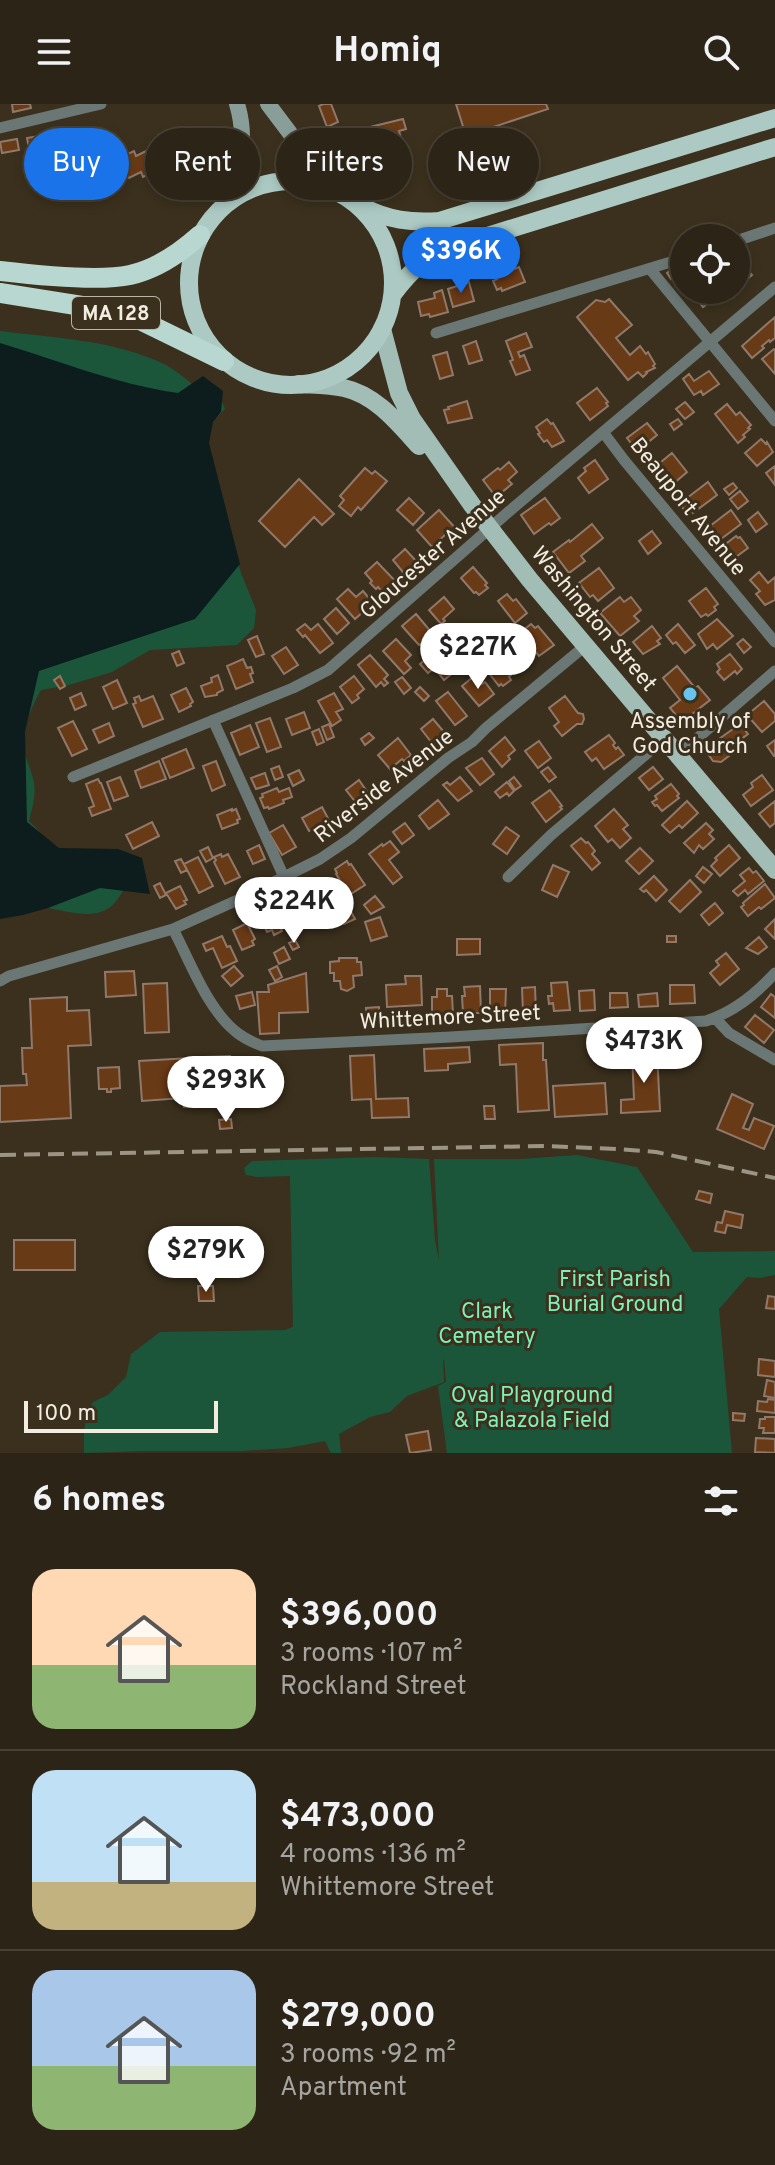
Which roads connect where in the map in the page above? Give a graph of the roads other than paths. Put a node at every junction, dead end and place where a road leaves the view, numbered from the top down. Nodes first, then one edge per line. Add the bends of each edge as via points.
1 (101, 104) edge
2 (237, 104) edge
3 (268, 104) edge
4 (775, 118) edge
5 (0, 128) edge
6 (286, 128) edge
7 (775, 147) edge
8 (276, 182) edge
9 (350, 200) edge
10 (228, 201) junction
11 (357, 204) junction
12 (775, 228) edge
13 (200, 235) junction
14 (750, 236) edge
15 (670, 263) edge
16 (650, 269) junction
17 (0, 271) edge
18 (775, 287) edge
19 (0, 293) edge
20 (393, 294) junction
21 (382, 329) junction
22 (436, 333) dead end
23 (711, 343) junction
24 (224, 361) junction
25 (299, 384) junction
26 (775, 421) edge
27 (603, 432) junction
28 (419, 446) joint
29 (472, 505) junction
30 (491, 528) junction
31 (775, 642) edge
32 (585, 646) junction
33 (775, 671) edge
34 (213, 720) junction
35 (664, 739) junction
36 (678, 755) junction
37 (73, 777) dead end
38 (775, 870) edge
39 (284, 877) junction
40 (508, 877) dead end
41 (173, 929) junction
42 (775, 973) edge
43 (0, 981) edge
44 (715, 1018) junction
45 (775, 1060) edge

1 - 5 street
2 - 10 main road via 244,142
3 - 6 main road
4 - 11 highway, MA 128 via 439,221 397,220
7 - 20 highway, MA 128 via 446,249 416,267
8 - 10 highway, MA 128
9 - 11 highway, MA 128
10 - 13 highway, MA 128
11 - 20 highway via 385,241
12 - 14 street
13 - 17 highway, MA 128 via 152,268 128,276
13 - 24 highway via 189,271 190,301 202,334
15 - 16 street
16 - 22 street
16 - 23 street
18 - 23 street, Gloucester Avenue
19 - 24 highway, MA 128 via 140,320
20 - 21 highway, MA 128
21 - 25 highway, MA 128 via 364,354 339,373
21 - 29 main road, Washington Street via 399,393 412,419
23 - 26 street
23 - 27 street, Gloucester Avenue
24 - 25 highway, MA 128 via 259,379
25 - 28 main road, Washington Street via 340,387 362,395 392,416
27 - 30 street, Gloucester Avenue
27 - 31 street, Beauport Avenue
28 - 29 main road, Washington Street
29 - 30 main road, Washington Street
30 - 32 main road, Washington Street
30 - 34 street, Gloucester Avenue via 328,670
32 - 35 main road, Washington Street
32 - 39 street, Riverside Avenue via 351,838
33 - 36 street
34 - 37 street, Gloucester Avenue
34 - 39 street
35 - 36 main road, Washington Street
35 - 40 street
36 - 38 main road, Washington Street
39 - 41 street, Riverside Avenue
41 - 43 street, Riverside Avenue
41 - 44 street, Whittemore Street via 211,1002 233,1030 262,1046
42 - 44 street, Whittemore Street via 742,1004
44 - 45 street via 729,1033

